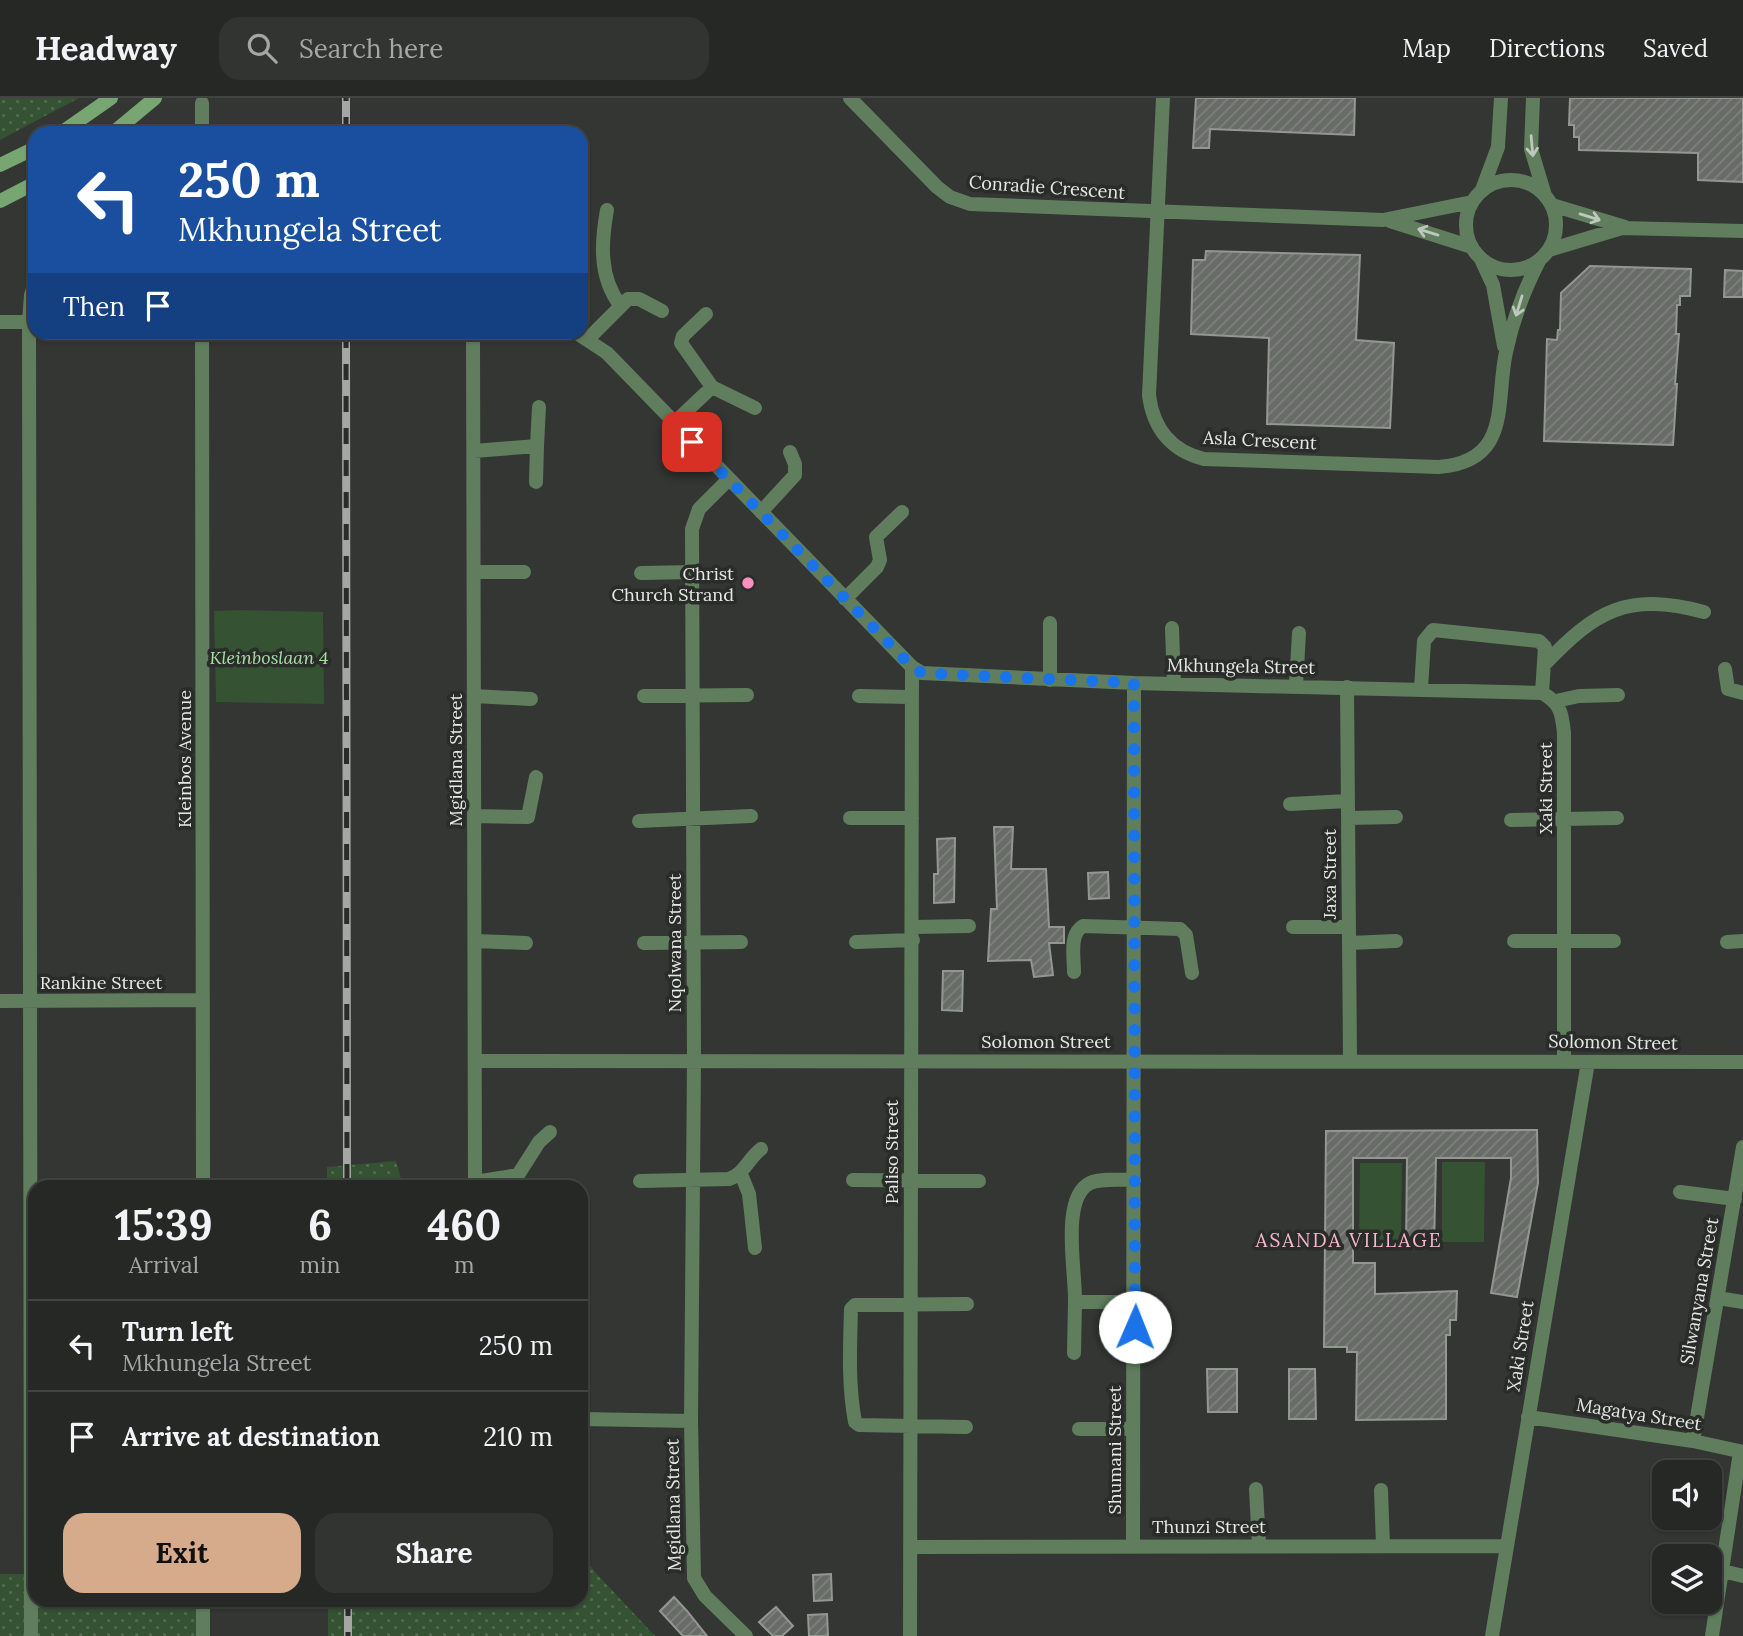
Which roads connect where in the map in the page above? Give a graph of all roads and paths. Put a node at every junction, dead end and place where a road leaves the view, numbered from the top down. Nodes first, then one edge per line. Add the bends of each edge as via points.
1 (111, 98) edge
2 (155, 98) edge
3 (850, 98) edge
4 (1163, 98) edge
5 (1501, 98) edge
6 (1533, 98) edge
7 (202, 103) dead end
8 (71, 126) edge
9 (121, 126) edge
10 (202, 126) edge
11 (28, 151) edge
12 (0, 165) edge
13 (28, 187) edge
14 (1482, 190) junction
15 (1544, 192) junction
16 (0, 201) edge
17 (1472, 202) junction
18 (1552, 205) junction
19 (607, 210) dead end
20 (1158, 213) junction
21 (1383, 220) junction
22 (1625, 228) junction
23 (1743, 232) edge
24 (1549, 250) junction
25 (1477, 253) junction
26 (1539, 261) junction
27 (620, 305) junction
28 (662, 311) dead end
29 (706, 314) dead end
30 (28, 322) edge
31 (0, 323) edge
32 (588, 330) edge
33 (32, 340) edge
34 (202, 340) edge
35 (473, 340) edge
36 (588, 340) edge
37 (1505, 354) junction
38 (712, 387) junction
39 (539, 407) dead end
40 (755, 408) dead end
41 (674, 423) junction
42 (537, 446) junction
43 (474, 452) junction
44 (790, 453) dead end
45 (729, 479) junction
46 (536, 482) dead end
47 (761, 512) junction
48 (902, 512) dead end
49 (474, 572) junction
50 (524, 572) dead end
51 (693, 572) junction
52 (641, 573) dead end
53 (845, 599) junction
54 (1704, 612) dead end
55 (1050, 623) dead end
56 (1171, 628) dead end
57 (1299, 633) dead end
58 (1544, 665) junction
59 (912, 667) junction
60 (1725, 669) dead end
61 (1050, 680) junction
62 (1134, 683) junction
63 (1174, 684) junction
64 (1296, 686) junction
65 (1348, 687) junction
66 (1421, 689) junction
67 (1542, 693) junction
68 (1743, 693) edge
69 (693, 695) junction
70 (747, 695) dead end
71 (1618, 695) dead end
72 (474, 696) junction
73 (644, 696) dead end
74 (859, 696) dead end
75 (910, 697) junction
76 (531, 699) dead end
77 (1556, 701) junction
78 (536, 778) dead end
79 (1348, 801) junction
80 (1290, 804) dead end
81 (474, 816) junction
82 (751, 816) dead end
83 (1348, 817) junction
84 (1396, 817) dead end
85 (1564, 817) junction
86 (850, 818) dead end
87 (912, 818) junction
88 (1617, 818) dead end
89 (693, 819) junction
90 (1511, 820) dead end
91 (639, 821) dead end
92 (969, 926) dead end
93 (1293, 927) dead end
94 (1349, 927) junction
95 (1133, 929) junction
96 (913, 934) junction
97 (1564, 940) junction
98 (475, 941) junction
99 (1396, 941) dead end
100 (1514, 941) dead end
101 (1614, 941) dead end
102 (1743, 941) edge
103 (741, 942) dead end
104 (1727, 942) dead end
105 (526, 943) dead end
106 (644, 943) dead end
107 (856, 943) dead end
108 (1349, 943) junction
109 (694, 944) junction
110 (1074, 972) dead end
111 (1192, 973) dead end
112 (203, 1000) junction
113 (0, 1001) edge
114 (31, 1001) junction
115 (694, 1060) junction
116 (911, 1060) junction
117 (1133, 1060) junction
118 (1350, 1060) junction
119 (1564, 1060) junction
120 (475, 1061) junction
121 (1588, 1062) junction
122 (1743, 1062) edge
123 (550, 1132) dead end
124 (1743, 1147) edge
125 (761, 1149) dead end
126 (1741, 1168) edge
127 (741, 1174) junction
128 (693, 1178) junction
129 (29, 1180) edge
130 (203, 1180) edge
131 (475, 1180) edge
132 (495, 1180) edge
133 (853, 1180) dead end
134 (1133, 1180) junction
135 (640, 1181) dead end
136 (910, 1181) junction
137 (979, 1181) dead end
138 (1680, 1192) dead end
139 (1735, 1199) junction
140 (755, 1248) dead end
141 (1718, 1298) junction
142 (911, 1302) junction
143 (1075, 1302) junction
144 (1135, 1302) junction
145 (1743, 1302) edge
146 (967, 1304) dead end
147 (1074, 1353) dead end
148 (1528, 1417) junction
149 (588, 1419) edge
150 (691, 1421) junction
151 (911, 1427) junction
152 (966, 1427) dead end
153 (1079, 1429) dead end
154 (1133, 1429) junction
155 (1693, 1441) junction
156 (1741, 1452) edge
157 (1256, 1489) dead end
158 (1381, 1490) dead end
159 (1721, 1544) edge
160 (1133, 1545) junction
161 (1259, 1545) junction
162 (1383, 1545) junction
163 (1506, 1546) junction
164 (912, 1547) junction
165 (1722, 1571) edge
166 (1743, 1576) edge
167 (31, 1607) edge
168 (203, 1607) edge
169 (1713, 1614) edge
170 (31, 1636) edge
171 (203, 1636) edge
172 (746, 1636) edge
173 (910, 1636) edge
174 (1492, 1636) edge
175 (1712, 1636) edge

1 - 8 main road
2 - 9 main road
3 - 20 street, Conradie Crescent via 937,187 960,201
4 - 20 street
5 - 14 street via 1498,147
6 -> 15 street via 1531,149
7 - 10 street
11 - 12 main road
13 - 16 main road
14 - 15 street via 1495,182 1519,180
14 - 17 street
15 - 18 street
17 - 21 street, Conradie Crescent
17 - 25 street via 1466,226
18 -> 22 street
18 - 24 street via 1556,228
19 - 27 street via 602,254 608,283
20 - 21 street, Conradie Crescent
20 - 37 street, Asla Crescent via 1150,408 1168,440 1194,457 1439,467 1460,463 1479,452 1497,427
25 -> 21 street, Conradie Crescent
22 - 23 street
22 - 24 street
24 - 26 street
25 - 26 street via 1494,267 1510,270
25 - 37 street, Asla Crescent via 1498,305
26 -> 37 street, Asla Crescent via 1521,298
27 - 28 street via 639,299
27 - 32 street
29 - 38 street via 681,342
30 - 31 street
33 - 114 street
34 - 112 street, Kleinbos Avenue
35 - 43 street, Mgidlana Street
36 - 41 street
38 - 40 street
38 - 41 street
39 - 42 street
41 - 45 street
42 - 43 street
42 - 46 street
43 - 49 street, Mgidlana Street
44 - 47 street via 794,475
45 - 47 street
45 - 51 street, Nqolwana Street via 696,514
47 - 53 street
48 - 53 street via 876,537 880,560
49 - 50 street
49 - 72 street, Mgidlana Street
51 - 52 street
51 - 69 street, Nqolwana Street
53 - 59 street
54 - 58 street via 1647,603 1599,616 1578,630
55 - 61 street
56 - 63 street
57 - 64 street
58 - 66 street via 1545,647 1539,641 1433,630 1424,641
58 - 67 street
59 - 61 street, Mkhungela Street via 938,675
59 - 75 street, Paliso Street
60 - 68 street via 1728,690
61 - 62 street, Mkhungela Street
62 - 63 street, Mkhungela Street
62 - 95 street, Shumani Street
63 - 64 street, Mkhungela Street
64 - 65 street, Mkhungela Street
65 - 66 street, Mkhungela Street
65 - 79 street, Jaxa Street
66 - 67 street, Mkhungela Street
67 - 77 street
69 - 70 street
69 - 73 street
69 - 89 street, Nqolwana Street
71 - 77 street
72 - 76 street
72 - 81 street, Mgidlana Street
74 - 75 street
75 - 87 street, Paliso Street
77 - 85 street, Xaki Street via 1564,733
78 - 81 street via 528,817
79 - 80 street
79 - 83 street, Jaxa Street
81 - 98 street, Mgidlana Street
82 - 89 street
83 - 84 street
83 - 94 street, Jaxa Street
85 - 88 street
85 - 90 street
85 - 97 street, Xaki Street
86 - 87 street
87 - 96 street, Paliso Street
89 - 91 street
89 - 109 street, Nqolwana Street
92 - 96 street
93 - 94 street
94 - 108 street, Jaxa Street
95 - 110 street via 1079,928 1074,940
95 - 111 street via 1176,927 1184,931
95 - 117 street, Shumani Street
96 - 107 street
96 - 116 street, Paliso Street
97 - 100 street
97 - 101 street
97 - 119 street, Xaki Street
98 - 105 street
98 - 120 street, Mgidlana Street
99 - 108 street
102 - 104 street
103 - 109 street
106 - 109 street
108 - 118 street, Jaxa Street
109 - 115 street, Nqolwana Street
112 - 114 street, Rankine Street
112 - 130 street, Kleinbos Avenue
113 - 114 street, Rankine Street
114 - 129 street
115 - 116 street, Solomon Street
115 - 120 street, Solomon Street
115 - 128 street, Nqolwana Street
116 - 117 street, Solomon Street
116 - 136 street, Paliso Street
117 - 118 street, Solomon Street
117 - 134 street, Shumani Street
118 - 119 street, Solomon Street
119 - 121 street, Solomon Street
120 - 131 street, Mgidlana Street
121 - 122 street, Solomon Street
121 - 148 street, Xaki Street
123 - 132 street via 519,1175
124 - 126 street, Silwanyana Street
125 - 127 street
126 - 139 street, Silwanyana Street
127 - 128 street via 729,1179
127 - 140 street via 749,1195
128 - 135 street
128 - 150 street, Nqolwana Street
133 - 136 street
134 - 143 street via 1094,1182 1076,1197 1072,1220
134 - 144 street, Shumani Street
136 - 137 street
136 - 142 street, Paliso Street
138 - 139 street
139 - 141 street, Silwanyana Street
141 - 145 street
141 - 155 street, Silwanyana Street
142 - 146 street
142 - 151 street, Paliso Street
142 - 151 street via 852,1307 849,1357 855,1422 863,1427
143 - 144 street
143 - 147 street
144 - 154 street, Shumani Street
148 - 155 street, Magatya Street
148 - 163 street, Xaki Street
149 - 150 street, Mgidlana Street
150 - 172 street, Mgidlana Street via 694,1578 705,1597
151 - 152 street
151 - 164 street, Paliso Street
153 - 154 street
154 - 160 street, Shumani Street
155 - 156 street, Magatya Street
156 - 159 street
157 - 161 street
158 - 162 street
160 - 161 street, Thunzi Street
160 - 164 street, Thunzi Street
161 - 162 street, Thunzi Street
162 - 163 street, Thunzi Street
163 - 174 street, Xaki Street
164 - 173 street, Paliso Street
165 - 166 street
167 - 170 street
168 - 171 street
169 - 175 street

